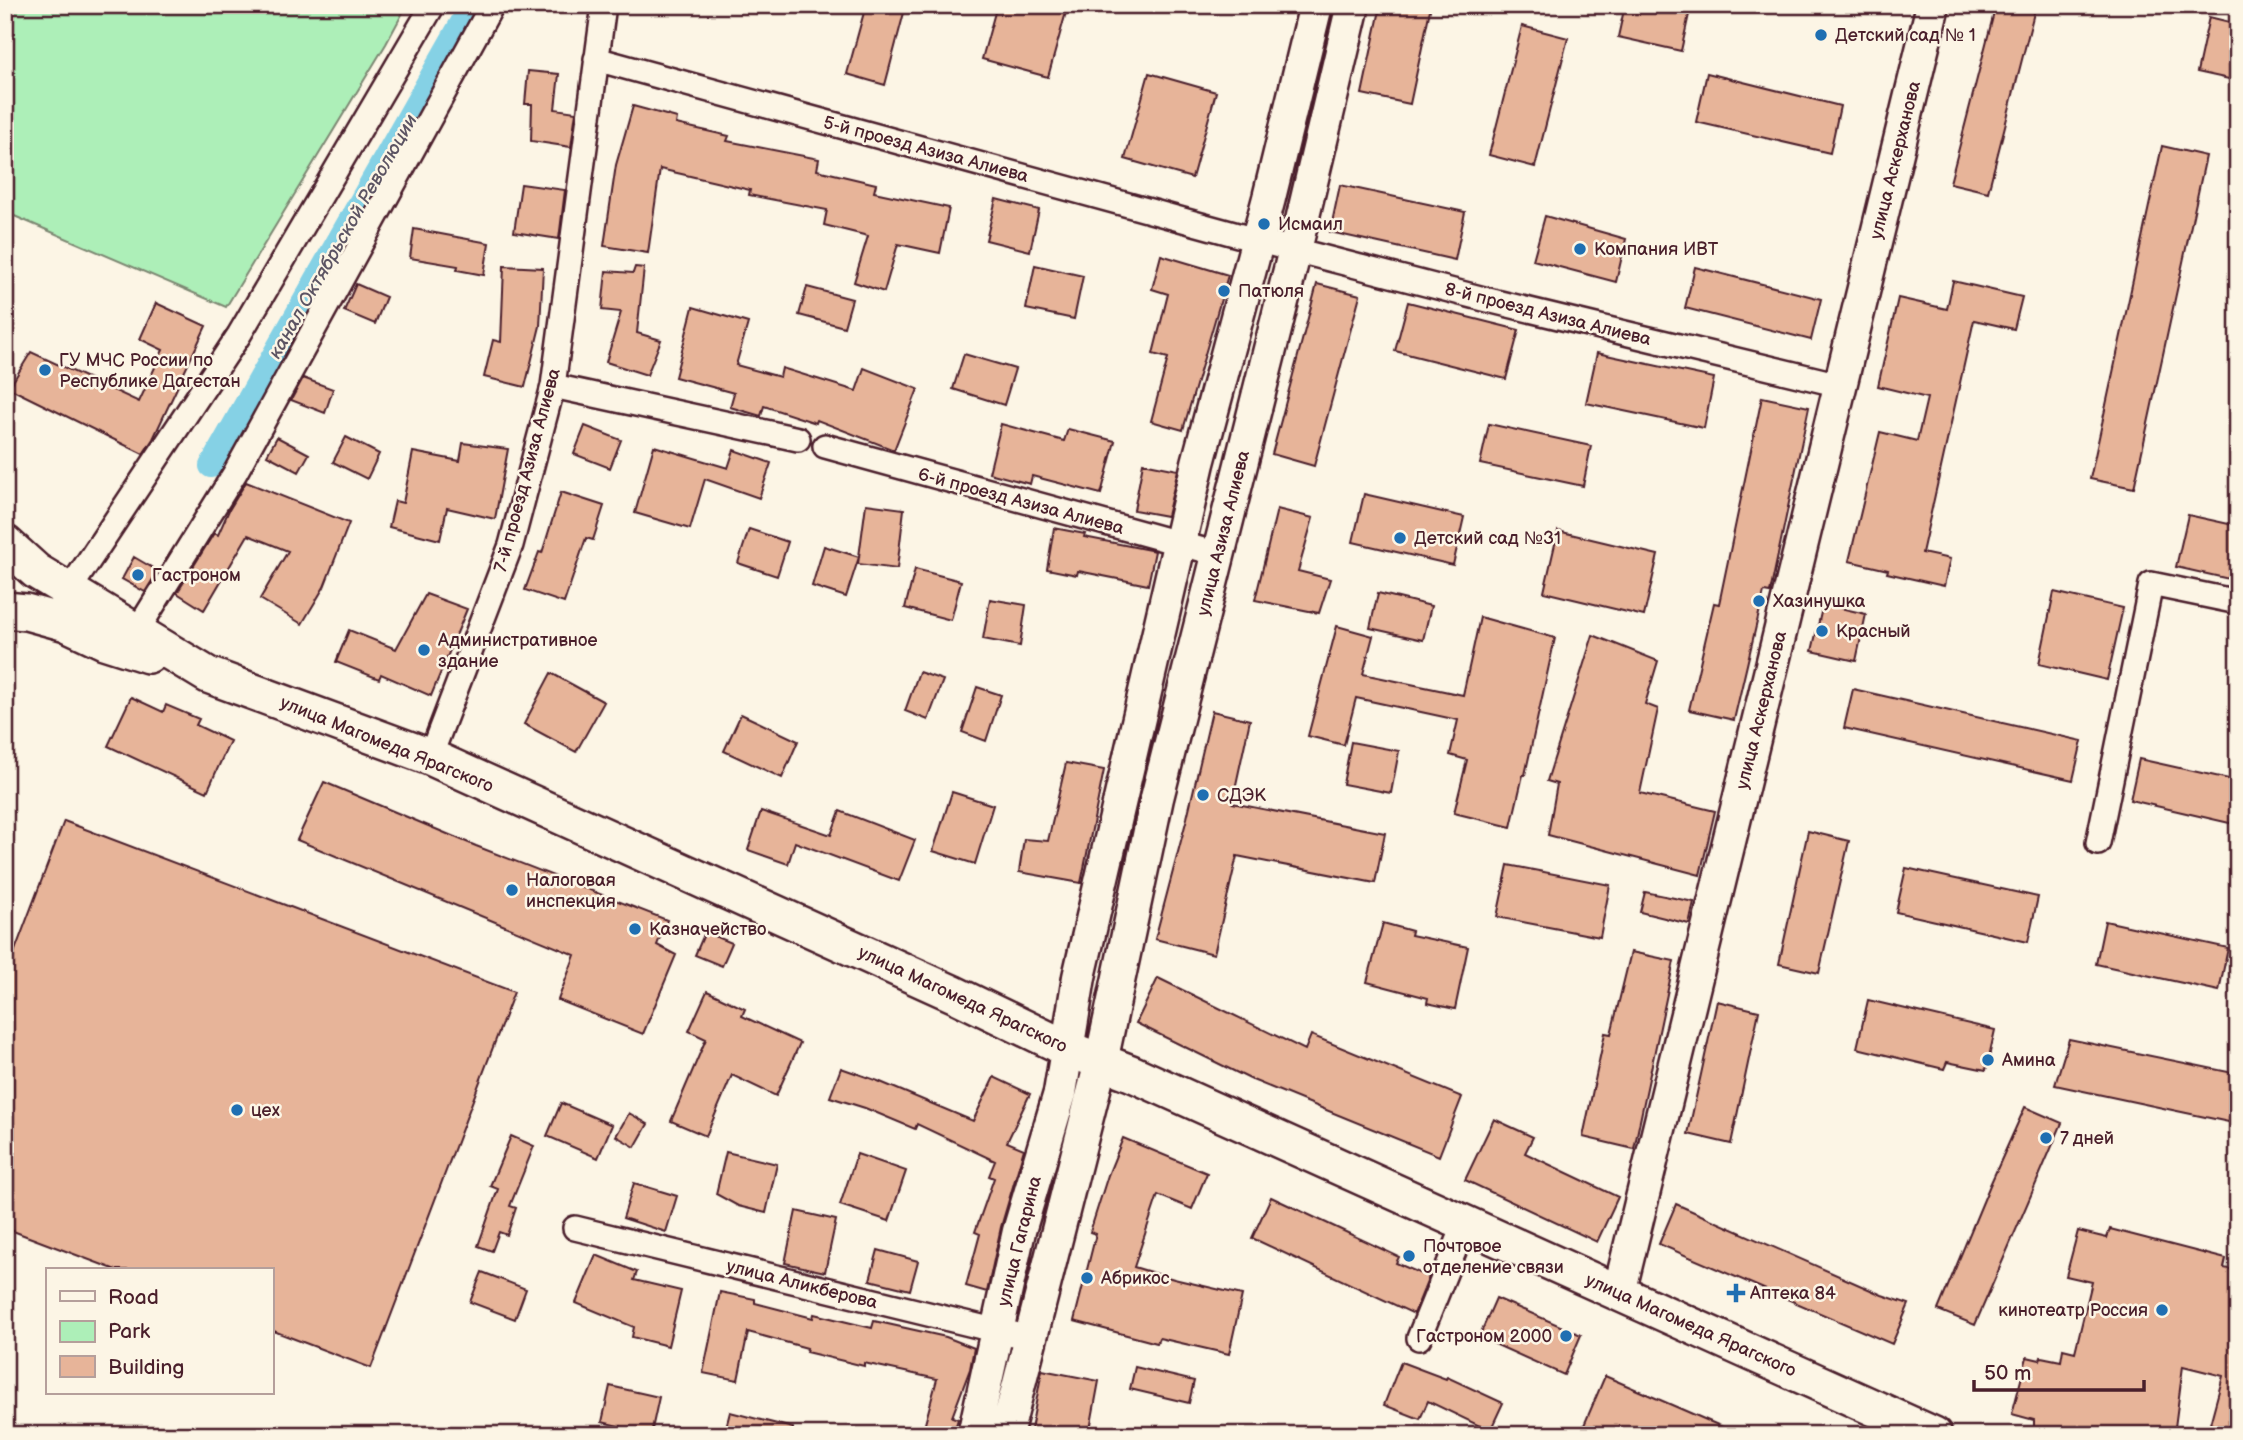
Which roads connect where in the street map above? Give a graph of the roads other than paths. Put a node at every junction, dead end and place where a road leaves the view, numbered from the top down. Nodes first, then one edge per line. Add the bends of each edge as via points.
1 (433, 5) edge
2 (492, 5) edge
3 (604, 5) edge
4 (1315, 5) edge
5 (1353, 5) edge
6 (1933, 5) edge
7 (596, 59) junction
8 (1256, 240) junction
9 (1295, 250) junction
10 (1840, 385) junction
11 (553, 386) junction
12 (797, 439) dead end
13 (825, 446) dead end
14 (5, 543) edge
15 (1180, 545) junction
16 (1218, 554) junction
17 (68, 592) junction
18 (2238, 602) edge
19 (5, 610) edge
20 (137, 631) junction
21 (208, 674) junction
22 (430, 757) junction
23 (2098, 843) dead end
24 (1068, 1049) junction
25 (1101, 1062) junction
26 (1465, 1224) junction
27 (575, 1228) dead end
28 (1619, 1293) junction
29 (998, 1331) junction
30 (1030, 1337) junction
31 (1419, 1338) dead end
32 (974, 1435) edge
33 (1006, 1435) edge
34 (1934, 1435) edge

1 - 17 street via 239,335
2 - 20 street via 235,473
3 - 7 street, 7-й проезд Азиза Алиева
4 - 8 main road
5 - 9 main road, улица Азиза Алиева
6 - 10 main road, улица Аскерханова
7 - 8 street, 5-й проезд Азиза Алиева
7 - 11 street, 7-й проезд Азиза Алиева
8 - 9 street, 8-й проезд Азиза Алиева
8 - 15 main road
9 - 10 street, 8-й проезд Азиза Алиева
9 - 16 main road, улица Азиза Алиева
10 - 28 main road, улица Аскерханова
11 - 12 street
11 - 22 street, 7-й проезд Азиза Алиева via 511,545
13 - 15 street, 6-й проезд Азиза Алиева
14 - 17 main road, улица Магомеда Ярагского
15 - 16 street, 6-й проезд Азиза Алиева
15 - 24 main road via 1079,977
16 - 25 main road, улица Азиза Алиева via 1157,798
17 - 20 main road, улица Магомеда Ярагского
18 - 23 street via 2151,584
19 - 21 main road via 66,623
20 - 21 main road, улица Магомеда Ярагского
21 - 22 main road, улица Магомеда Ярагского
22 - 24 main road, улица Магомеда Ярагского
24 - 25 main road, улица Магомеда Ярагского
24 - 29 main road, улица Гагарина via 1060,1093 1019,1231
25 - 26 main road, улица Магомеда Ярагского
25 - 30 main road, улица Гагарина
26 - 28 main road, улица Магомеда Ярагского
26 - 31 street
27 - 29 street, улица Аликберова
28 - 34 main road, улица Магомеда Ярагского
29 - 30 street, улица Аликберова
29 - 32 main road, улица Гагарина
30 - 33 main road, улица Гагарина

